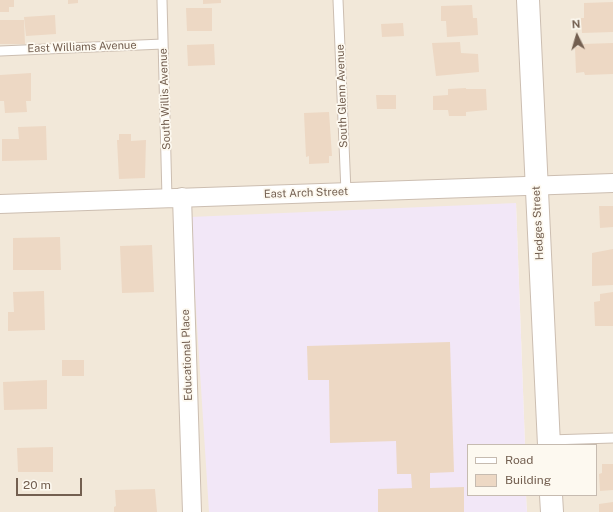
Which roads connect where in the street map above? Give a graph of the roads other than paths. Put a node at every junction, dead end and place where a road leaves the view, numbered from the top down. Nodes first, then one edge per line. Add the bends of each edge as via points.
1 (162, 0) edge
2 (338, 0) edge
3 (528, 0) edge
4 (163, 44) junction
5 (0, 50) edge
6 (613, 183) edge
7 (537, 186) junction
8 (346, 192) junction
9 (174, 198) junction
10 (0, 204) edge
11 (613, 438) edge
12 (549, 442) edge
13 (551, 496) edge
14 (192, 512) edge
15 (552, 512) edge

1 - 4 lane, South Willis Avenue
2 - 8 lane, South Glenn Avenue
3 - 7 street, Hedges Street
4 - 5 lane, East Williams Avenue
4 - 9 lane, South Willis Avenue
6 - 7 street, East Arch Street
7 - 8 street, East Arch Street
7 - 12 street, Hedges Street
8 - 9 street, East Arch Street
9 - 10 street, East Arch Street
9 - 14 street, Educational Place
11 - 12 lane
13 - 15 street

